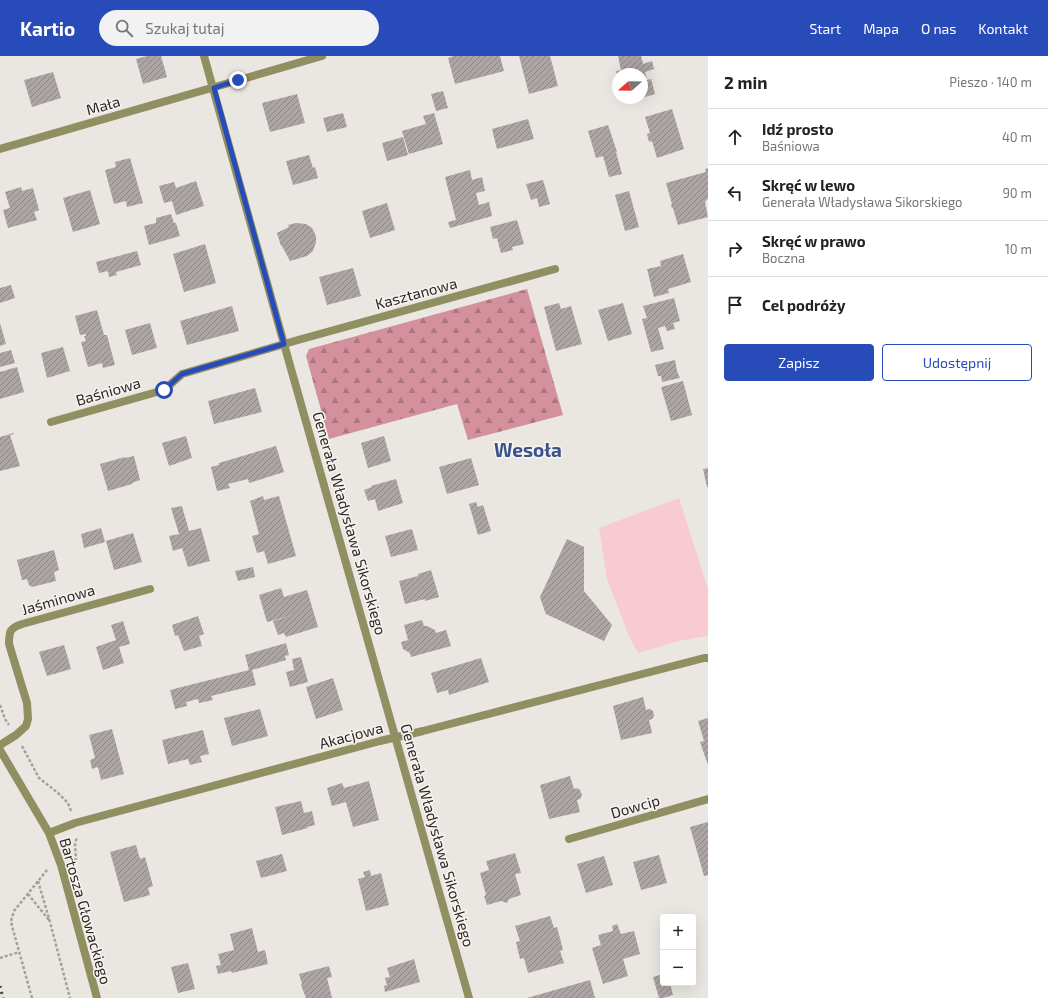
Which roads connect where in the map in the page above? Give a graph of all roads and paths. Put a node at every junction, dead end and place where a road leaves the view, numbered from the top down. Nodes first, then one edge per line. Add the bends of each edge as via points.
1 (204, 56) edge
2 (322, 56) edge
3 (214, 88) junction
4 (0, 149) edge
5 (555, 269) dead end
6 (284, 344) junction
7 (51, 422) dead end
8 (150, 589) dead end
9 (708, 658) edge
10 (0, 705) edge
11 (16, 735) junction
12 (396, 738) junction
13 (0, 745) edge
14 (0, 750) edge
15 (708, 799) edge
16 (75, 823) junction
17 (49, 833) junction
18 (569, 839) dead end
19 (61, 865) junction
20 (38, 881) junction
21 (28, 894) junction
22 (50, 922) junction
23 (19, 952) junction
24 (0, 958) edge
25 (32, 998) edge
26 (70, 998) edge
27 (97, 998) edge
28 (469, 998) edge

1 - 3 street, Generała Władysława Sikorskiego
2 - 3 street, Mała
3 - 4 street, Mała
3 - 6 street, Generała Władysława Sikorskiego
5 - 6 street, Kasztanowa
6 - 7 street, Baśniowa via 182,374 164,390
6 - 12 street, Generała Władysława Sikorskiego
8 - 11 street, Jaśminowa via 11,629 9,644 28,709 26,726
9 - 12 street, Akacjowa
10 - 11 path via 5,719
11 - 13 street, Jaśminowa
11 - 16 path via 39,778 68,803
12 - 16 street, Akacjowa
12 - 28 street, Generała Władysława Sikorskiego
14 - 17 street, Bartosza Głowackiego
15 - 18 street, Dowcip
16 - 17 street, Akacjowa
16 - 19 path via 78,832 74,844 76,860
17 - 19 street, Bartosza Głowackiego
19 - 20 path via 47,870
19 - 27 street, Bartosza Głowackiego
20 - 21 path
20 - 22 path
21 - 22 path
21 - 23 path via 14,911 11,921
22 - 26 path
23 - 24 path
23 - 25 path

